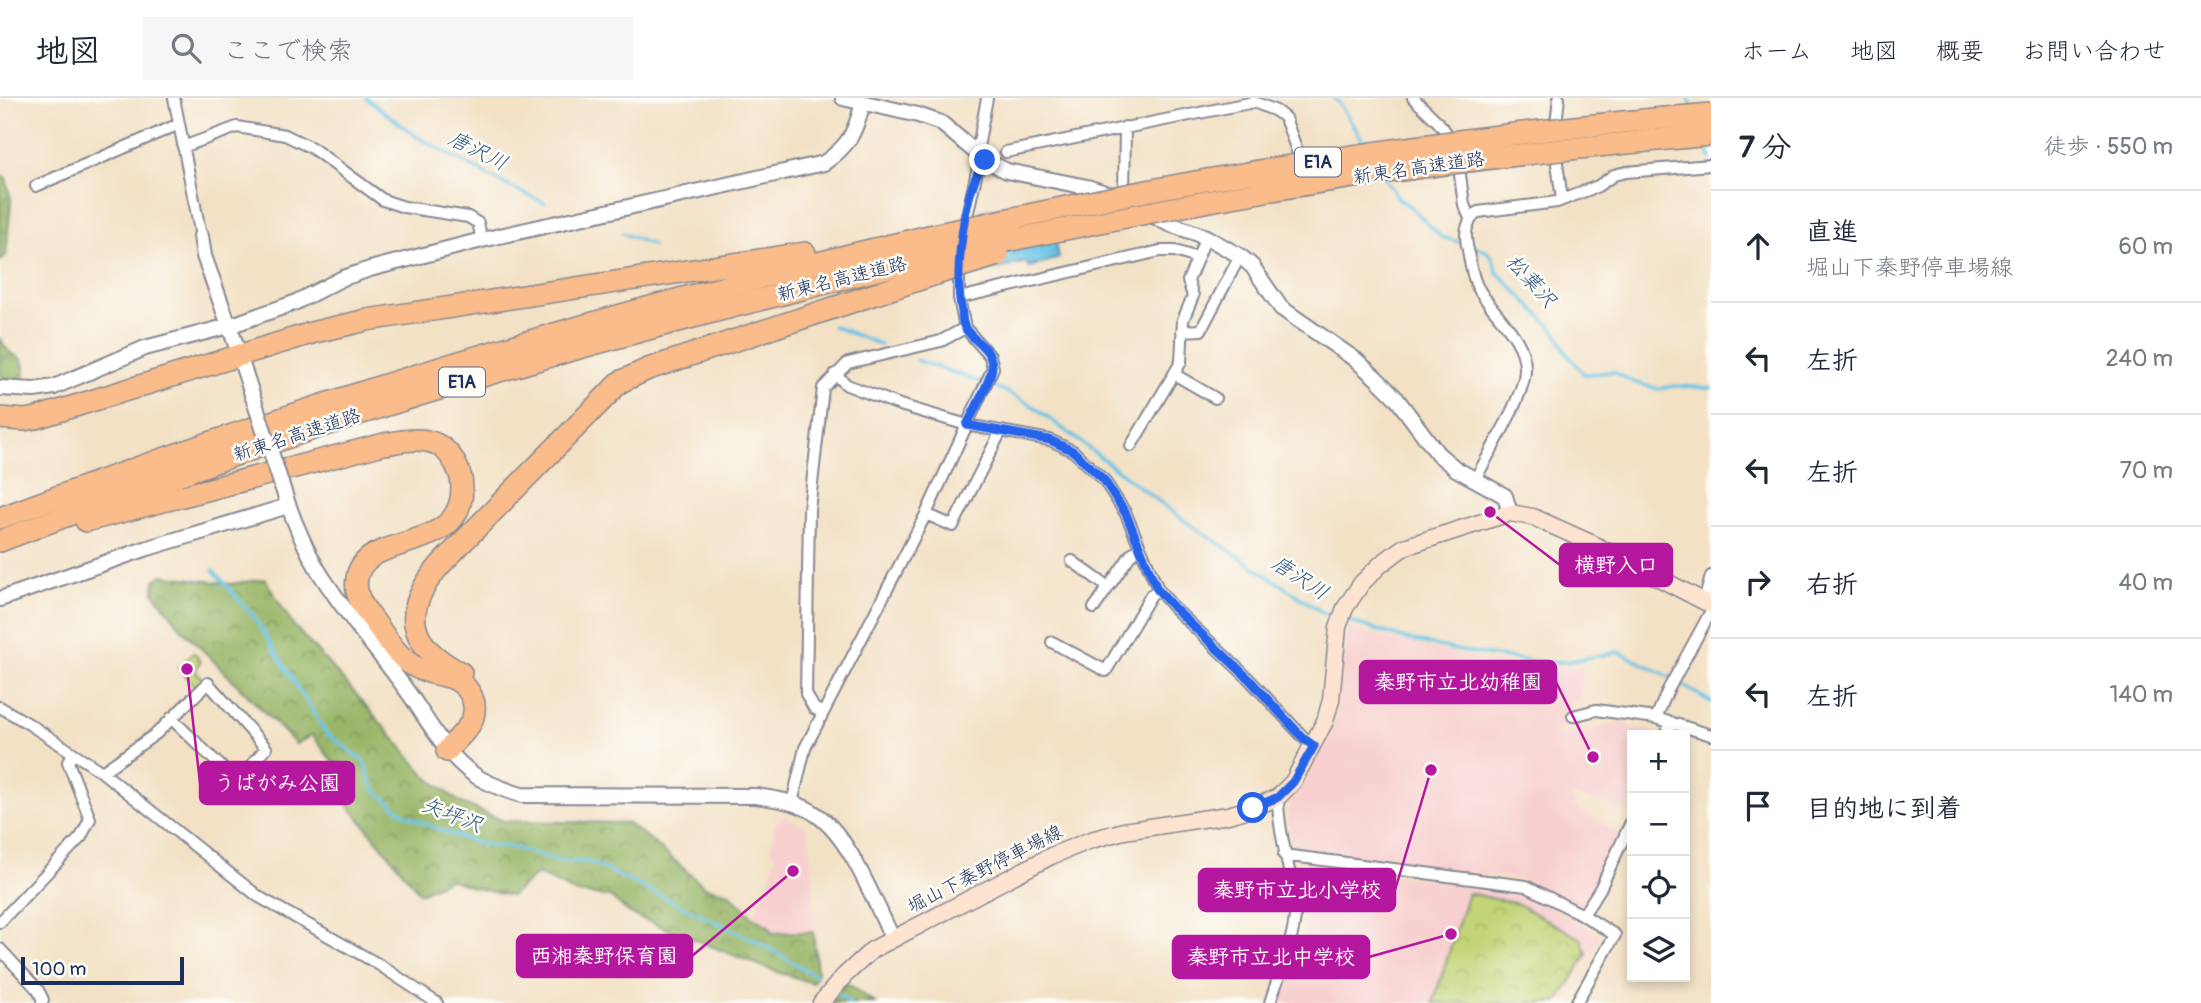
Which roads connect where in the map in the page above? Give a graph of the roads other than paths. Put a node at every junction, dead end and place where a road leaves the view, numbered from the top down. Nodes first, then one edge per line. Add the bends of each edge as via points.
1 (174, 98) edge
2 (843, 98) edge
3 (987, 98) edge
4 (1413, 98) edge
5 (1559, 98) edge
6 (863, 103) junction
7 (1711, 114) edge
8 (179, 124) junction
9 (1125, 127) junction
10 (1711, 135) edge
11 (183, 147) junction
12 (1006, 152) dead end
13 (981, 157) junction
14 (1707, 165) edge
15 (36, 186) dead end
16 (1311, 190) dead end
17 (1124, 200) junction
18 (1562, 200) junction
19 (1470, 218) junction
20 (201, 236) joint
21 (1206, 237) junction
22 (482, 240) junction
23 (933, 255) junction
24 (1240, 256) junction
25 (1197, 258) junction
26 (959, 298) junction
27 (229, 326) junction
28 (965, 328) junction
29 (1182, 331) junction
30 (236, 345) dead end
31 (242, 364) dead end
32 (835, 374) junction
33 (1174, 374) junction
34 (0, 388) edge
35 (1215, 398) dead end
36 (0, 418) edge
37 (967, 425) junction
38 (1002, 431) junction
39 (1131, 446) dead end
40 (1475, 480) junction
41 (288, 506) junction
42 (1510, 513) junction
43 (926, 514) junction
44 (0, 518) edge
45 (0, 543) edge
46 (1140, 550) junction
47 (1072, 561) dead end
48 (1711, 576) edge
49 (1108, 587) junction
50 (1157, 589) junction
51 (0, 599) edge
52 (1709, 606) edge
53 (1094, 608) dead end
54 (1052, 642) dead end
55 (0, 707) edge
56 (822, 713) junction
57 (1573, 716) dead end
58 (1656, 718) junction
59 (171, 719) junction
60 (1671, 722) junction
61 (1668, 730) edge
62 (1711, 735) edge
63 (1314, 746) junction
64 (447, 751) junction
65 (73, 754) junction
66 (102, 772) junction
67 (1278, 797) junction
68 (792, 803) junction
69 (1627, 831) edge
70 (1284, 855) junction
71 (1583, 915) junction
72 (0, 922) edge
73 (893, 939) junction
74 (0, 949) edge
75 (42, 1003) edge
76 (437, 1003) edge
77 (821, 1003) edge
78 (1270, 1003) edge
79 (1576, 1003) edge

1 - 8 street
2 - 6 street
3 - 13 street
4 - 19 street via 1455,145
5 - 18 street via 1554,144
6 - 13 street via 941,123
6 - 22 street via 855,133 824,163
7 - 23 highway, 新東名高速道路 / E1A, bridge via 1494,137 1254,172 1085,203
8 - 11 street
8 - 15 street
9 - 12 street
9 - 16 street via 1254,102 1285,118
9 - 17 street
10 - 23 highway, 新東名高速道路 / E1A, bridge via 1362,176
11 - 20 street
11 - 22 street via 237,127 285,135 312,148 383,200 468,217 478,223
13 - 17 street via 1007,171 1087,187
13 - 26 street via 966,212
14 - 18 street via 1626,172
17 - 21 street
18 - 19 street via 1478,212
19 - 40 street via 1466,241 1475,283 1519,344 1525,368 1521,391
20 - 27 street
21 - 24 street
21 - 25 street
22 - 27 street via 343,278 294,303
23 - 36 highway via 765,258 367,320 36,418
23 - 44 highway, 新東名高速道路 / E1A via 780,271 534,339 175,453
23 - 45 highway, 新東名高速道路 / E1A via 479,377 181,473
23 - 64 highway via 640,372 608,393 442,563 420,592 414,614 421,642 437,659 473,681 482,697 478,728
24 - 29 street via 1201,330
24 - 40 street via 1281,309 1356,360 1396,398 1438,454
25 - 26 street via 1160,251
25 - 29 street via 1188,281 1193,296
26 - 28 street
27 - 30 street
27 - 34 street via 145,348 54,387
28 - 32 street via 941,341 848,363
28 - 37 street via 990,356 993,368
29 - 33 street via 1181,362
31 - 41 street, bridge
32 - 37 street via 847,386
32 - 56 street via 823,388 809,510 806,694
33 - 35 street
33 - 39 street
37 - 38 street
37 - 43 street
38 - 43 street via 953,526
38 - 46 street via 1050,440 1073,451 1104,480 1126,514
40 - 42 street via 1505,496
41 - 51 street
41 - 64 street via 324,579
42 - 52 main road via 1532,517 1593,544
42 - 63 main road, 堀山下秦野停車場線 via 1404,547 1361,584 1338,627 1331,700
43 - 56 street
45 - 64 highway via 384,444 415,440 443,447 463,484 452,521 440,531 368,559 358,570 356,589 363,607 400,655 422,671 461,682 470,691 473,717
46 - 49 street via 1132,553
46 - 50 street
47 - 49 street
48 - 52 street
49 - 53 street
50 - 54 street via 1106,671
50 - 63 street
52 - 58 street
55 - 65 street
56 - 68 street via 805,748
57 - 58 street via 1596,710
58 - 60 street
59 - 59 street via 237,782 266,748 208,683
59 - 66 street
60 - 61 street
60 - 62 street
63 - 67 main road, 堀山下秦野停車場線 via 1293,782
64 - 68 street via 472,773 522,795 756,796
65 - 66 street
65 - 72 street via 68,762 90,819 88,825
66 - 76 street via 259,897
67 - 70 street
67 - 73 main road, 堀山下秦野停車場線 via 1228,815 1091,840 1051,856
68 - 73 street via 816,814 845,845
69 - 71 street
70 - 71 street via 1526,886
70 - 78 street via 1295,920
71 - 79 street via 1615,935
73 - 77 main road, 堀山下秦野停車場線 via 856,964
74 - 75 street via 38,990

